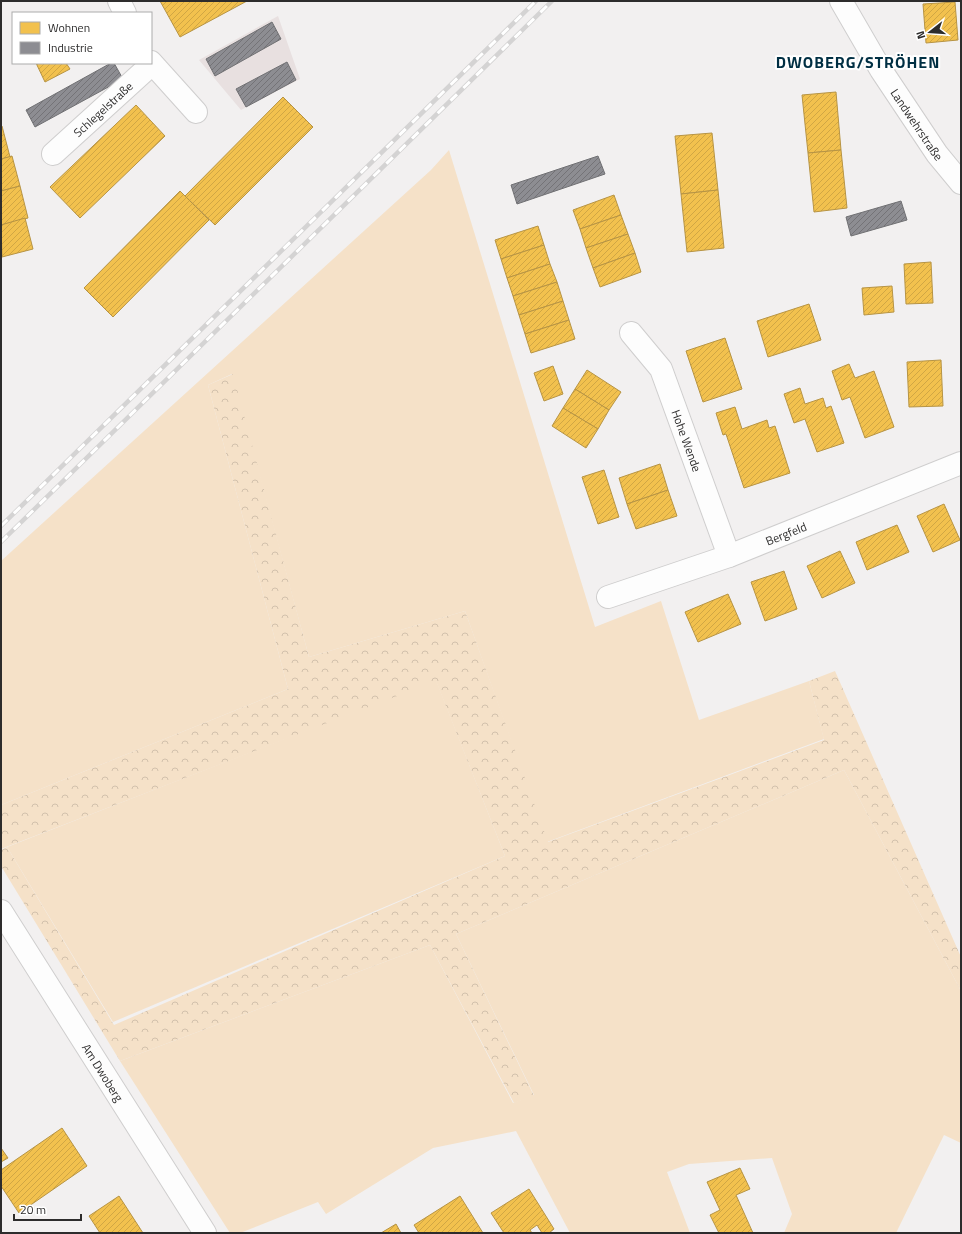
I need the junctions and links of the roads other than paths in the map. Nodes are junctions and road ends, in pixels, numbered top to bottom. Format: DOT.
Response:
graph roads {
  1 [pos="119,1"];
  2 [pos="841,1"];
  3 [pos="124,12"];
  4 [pos="150,64"];
  5 [pos="152,64"];
  6 [pos="196,112"];
  7 [pos="53,154"];
  8 [pos="961,183"];
  9 [pos="630,333"];
  10 [pos="961,463"];
  11 [pos="728,556"];
  12 [pos="608,597"];
  13 [pos="1,911"];
  14 [pos="205,1233"];
  1 -- 3 [label="street"];
  2 -- 8 [label="street, Landwehrstraße"];
  4 -- 7 [label="street, Schlegelstraße"];
  5 -- 6 [label="street, Schlegelstraße"];
  9 -- 11 [label="street, Hohe Wende"];
  10 -- 11 [label="street, Bergfeld"];
  11 -- 12 [label="street, Bergfeld"];
  13 -- 14 [label="street, Am Dwoberg"];
}
